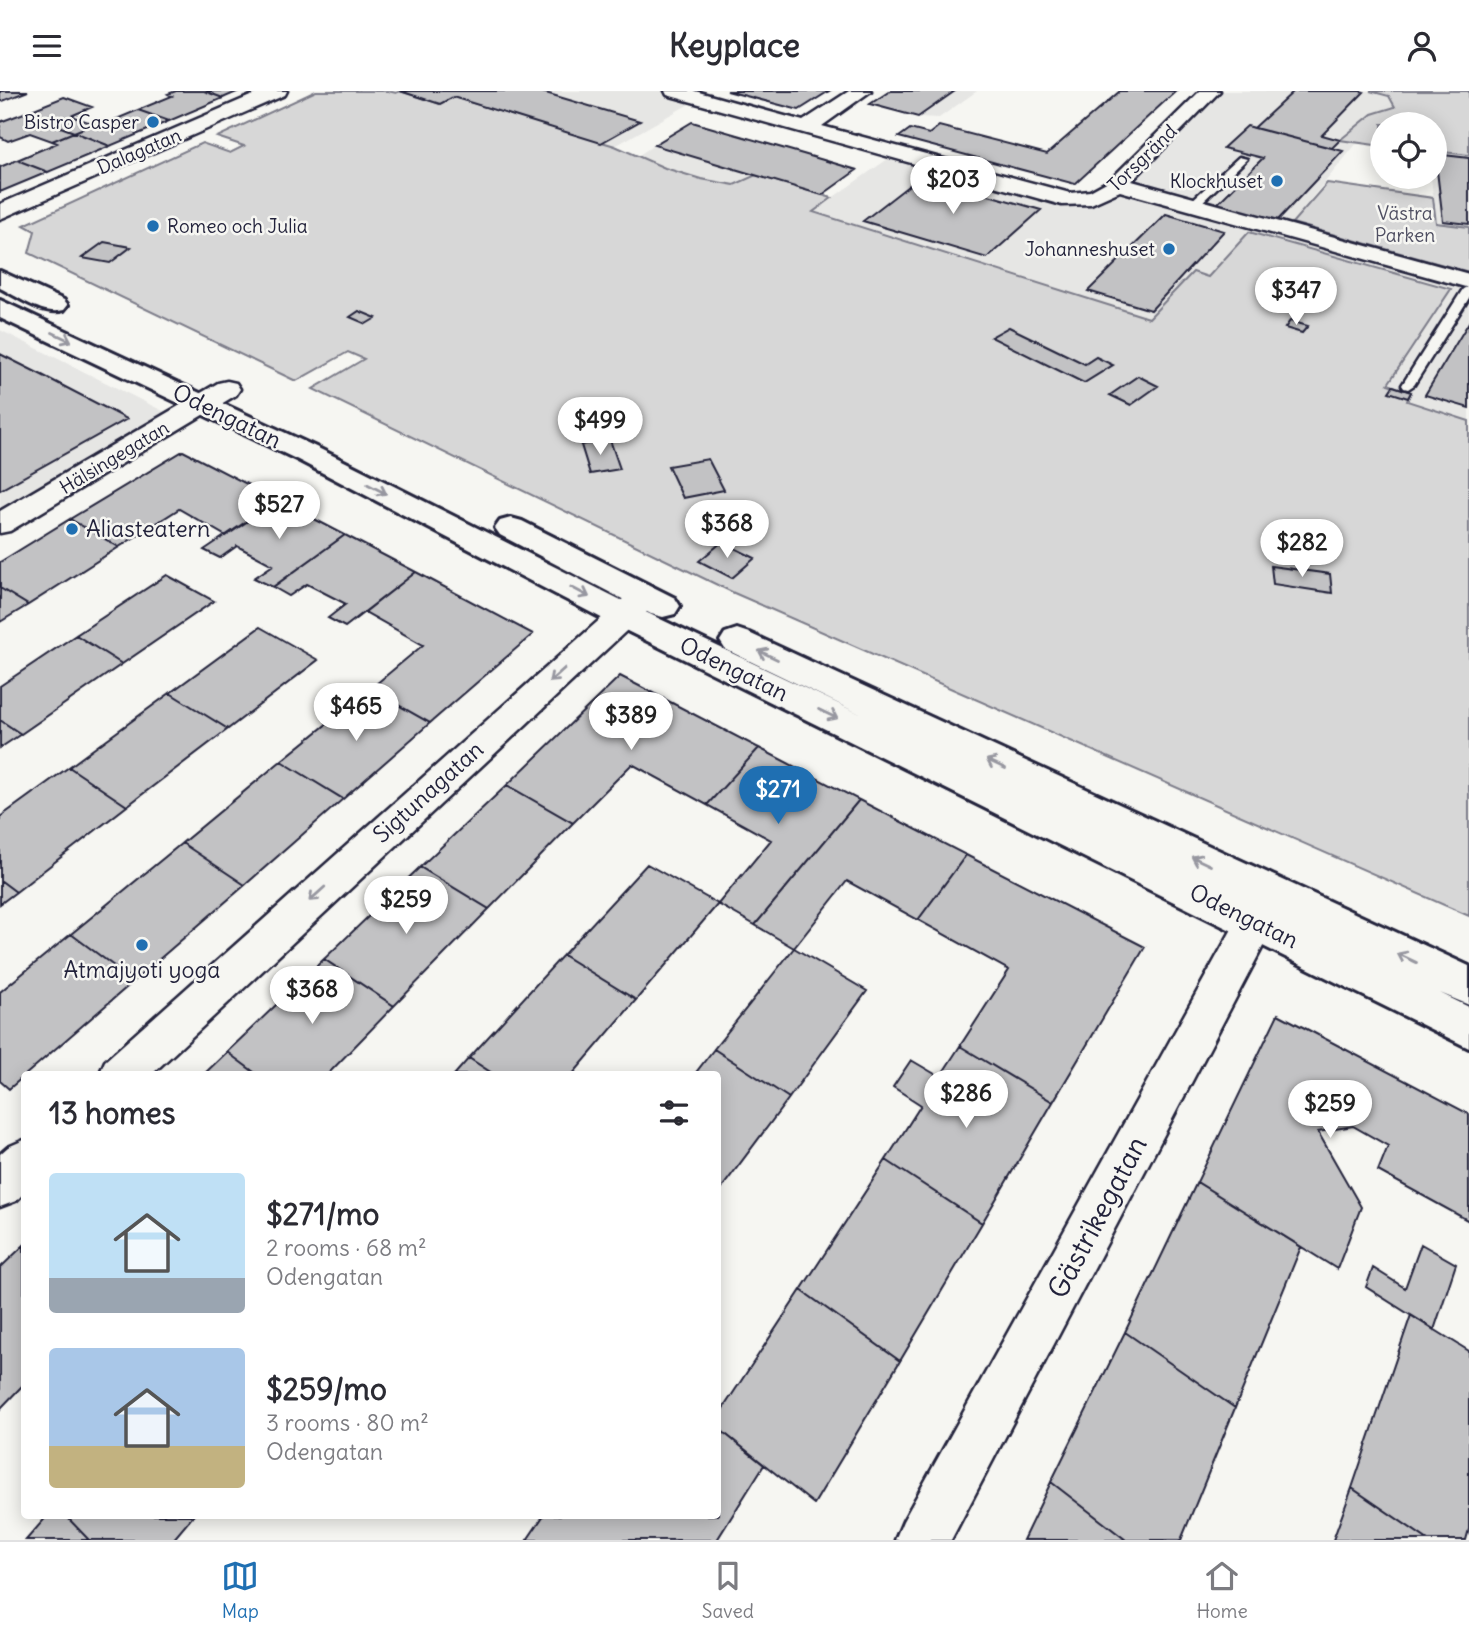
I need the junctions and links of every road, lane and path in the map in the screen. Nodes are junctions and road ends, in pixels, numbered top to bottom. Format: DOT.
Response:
graph roads {
  1 [pos="278,91"];
  2 [pos="674,91"];
  3 [pos="862,91"];
  4 [pos="1211,91"];
  5 [pos="806,128"];
  6 [pos="1242,159"];
  7 [pos="1117,184"];
  8 [pos="1193,205"];
  9 [pos="0,212"];
  10 [pos="0,278"];
  11 [pos="1469,281"];
  12 [pos="1469,289"];
  13 [pos="0,308"];
  14 [pos="1408,385"];
  15 [pos="215,396"];
  16 [pos="0,524"];
  17 [pos="634,606"];
  18 [pos="1265,909"];
  19 [pos="1469,986"];
  20 [pos="1469,1028"];
  21 [pos="124,1071"];
  22 [pos="21,1165"];
  23 [pos="0,1185"];
  24 [pos="922,1540"];
  1 -- 9 [label="street, Dalagatan"];
  2 -- 5 [label="street"];
  3 -- 5 [label="street"];
  4 -- 7 [label="street, Torsgränd"];
  5 -- 7 [label="street, Torsgränd"];
  6 -- 8 [label="lane"];
  7 -- 8 [label="street"];
  8 -- 11 [label="street"];
  10 -- 15 [label="main road, Odengatan"];
  12 -- 14 [label="lane"];
  13 -- 15 [label="main road, Odengatan, one-way"];
  15 -- 16 [label="street, Hälsingegatan"];
  15 -- 17 [label="main road, Odengatan"];
  17 -- 18 [label="main road, Odengatan"];
  17 -- 21 [label="street, Sigtunagatan, one-way"];
  19 -- 18 [label="main road, Odengatan, one-way"];
  18 -- 20 [label="main road, Odengatan"];
  18 -- 24 [label="street, Gästrikegatan"];
  22 -- 23 [label="street"];
}
